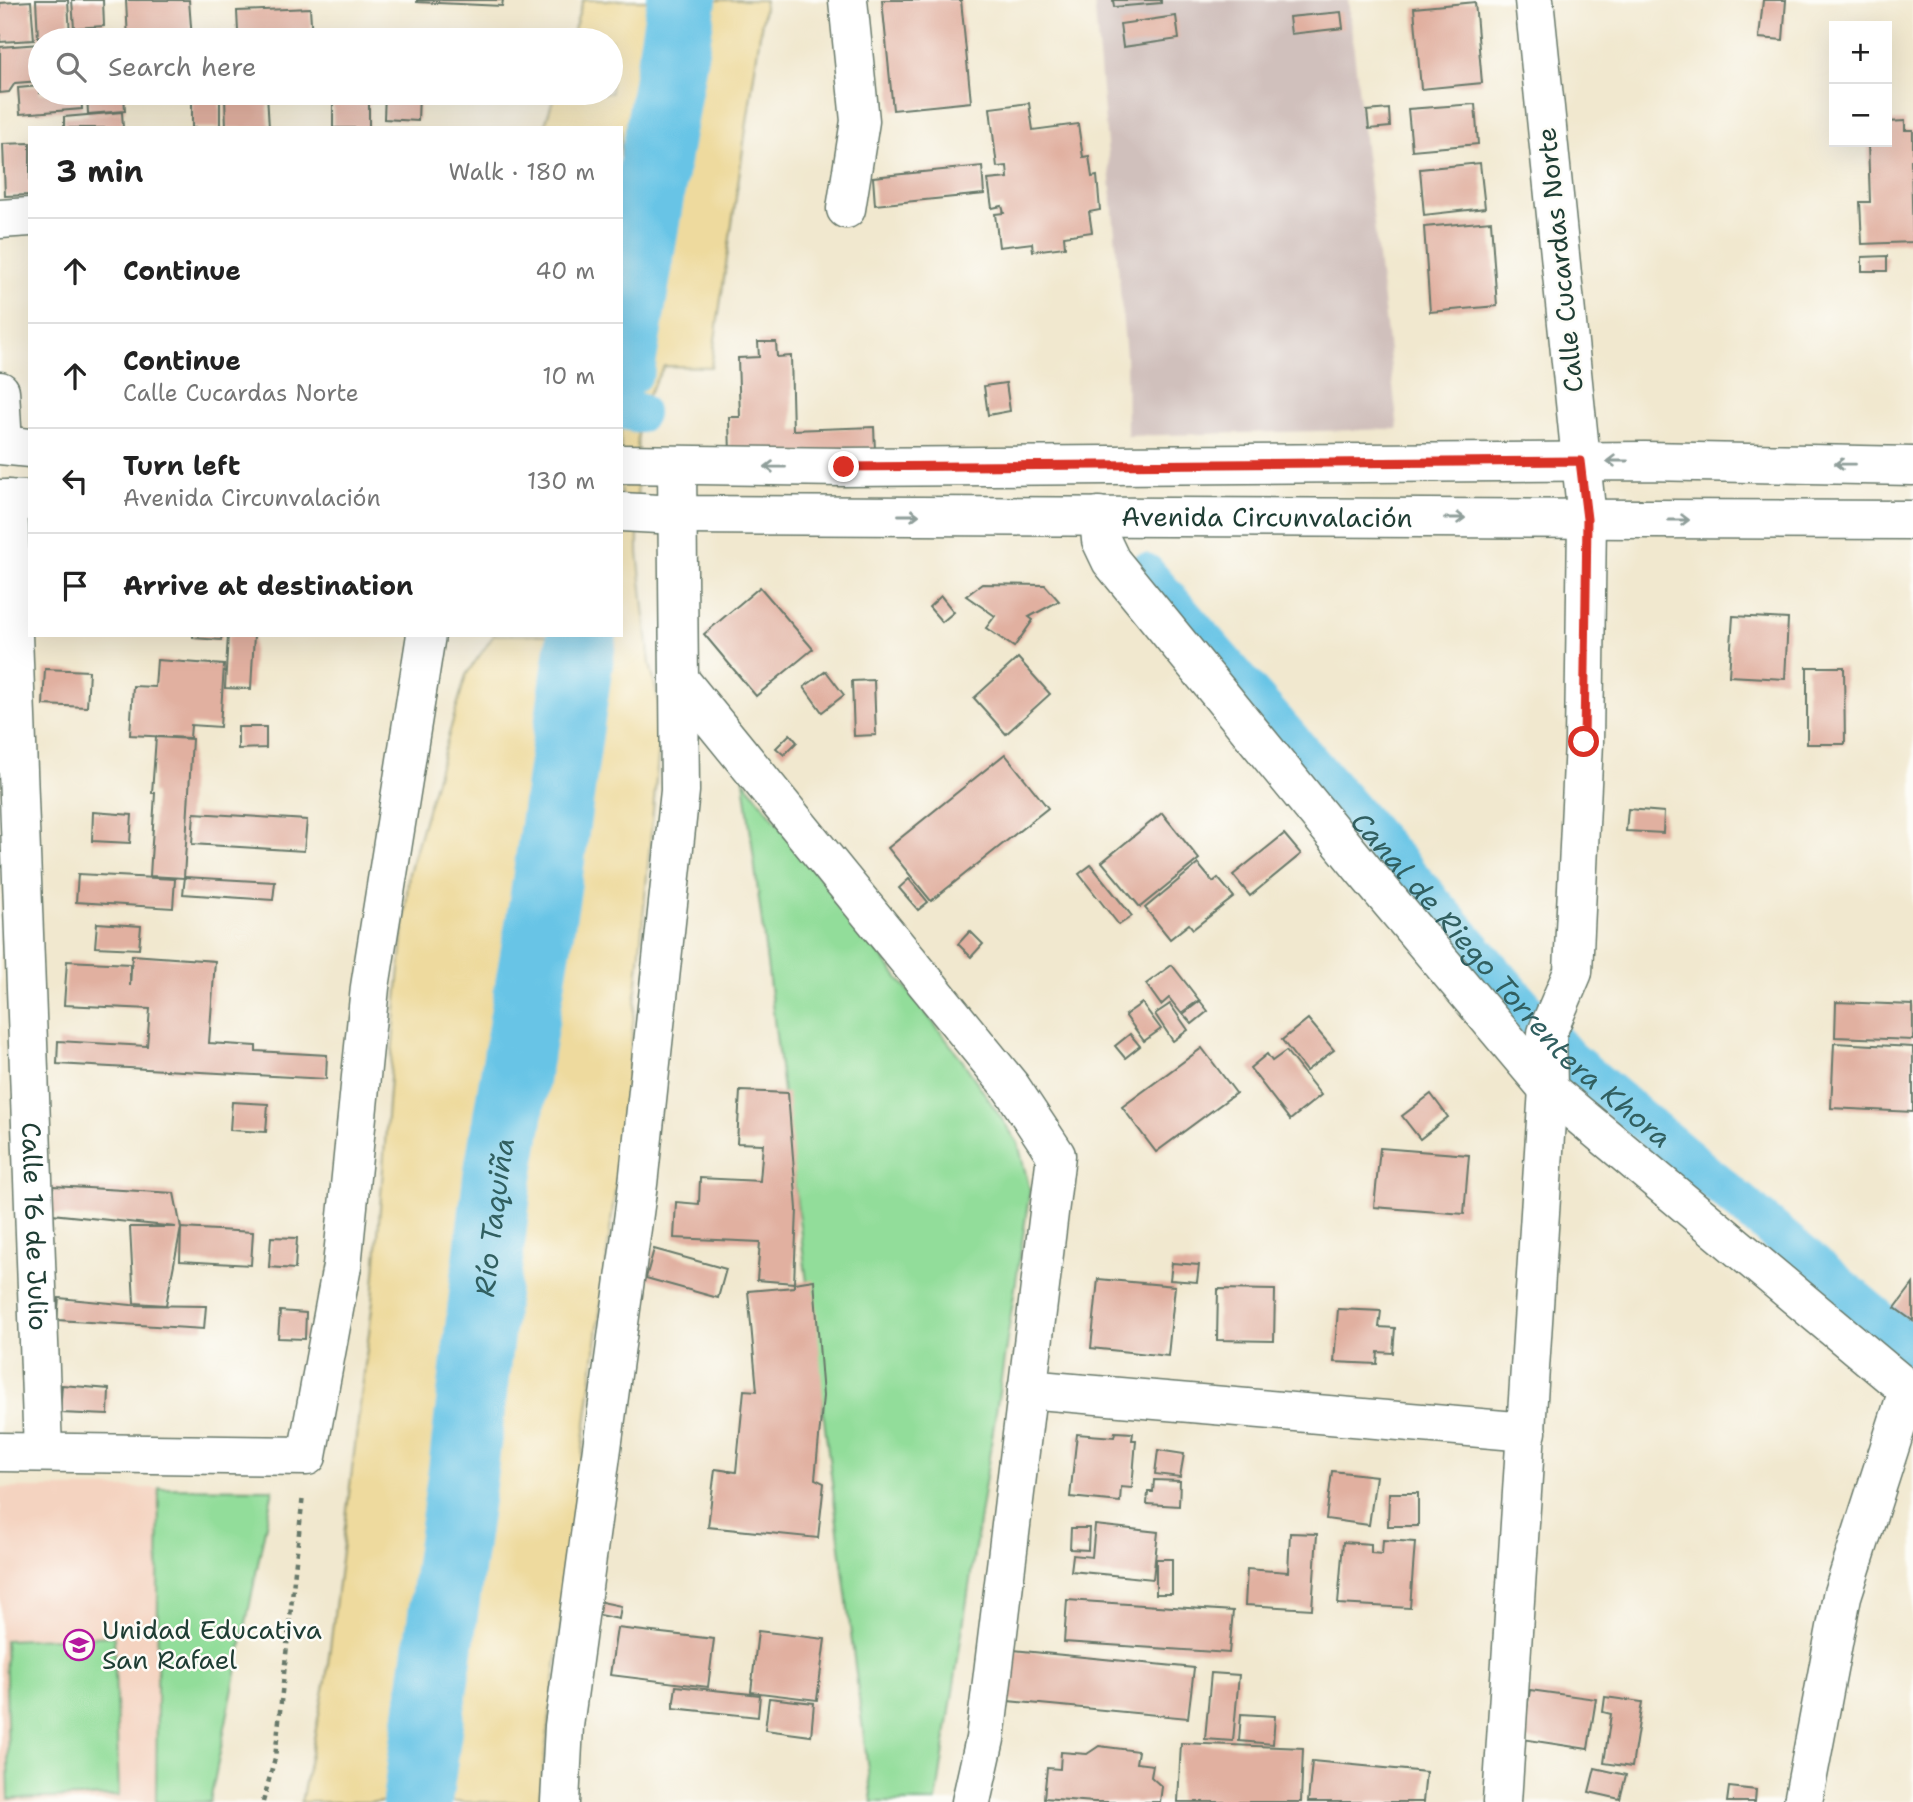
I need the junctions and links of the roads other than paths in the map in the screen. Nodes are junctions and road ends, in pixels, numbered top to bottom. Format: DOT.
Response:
graph roads {
  1 [pos="848,0"];
  2 [pos="1534,0"];
  3 [pos="846,209"];
  4 [pos="28,218"];
  5 [pos="0,219"];
  6 [pos="0,391"];
  7 [pos="11,446"];
  8 [pos="1580,461"];
  9 [pos="629,464"];
  10 [pos="677,466"];
  11 [pos="1913,466"];
  12 [pos="12,500"];
  13 [pos="629,511"];
  14 [pos="677,516"];
  15 [pos="1099,516"];
  16 [pos="1587,519"];
  17 [pos="1913,520"];
  18 [pos="426,637"];
  19 [pos="679,679"];
  20 [pos="1548,1089"];
  21 [pos="1027,1388"];
  22 [pos="1911,1392"];
  23 [pos="1527,1432"];
  24 [pos="43,1451"];
  25 [pos="0,1452"];
  26 [pos="560,1802"];
  27 [pos="971,1802"];
  28 [pos="1502,1802"];
  29 [pos="1803,1802"];
  1 -- 3 [label="street"];
  2 -- 8 [label="street, Calle Cucardas Norte"];
  4 -- 5 [label="street"];
  6 -- 7 [label="street"];
  8 -- 10 [label="street, Avenida Circunvalación, one-way"];
  11 -- 8 [label="street, Avenida Circunvalación, one-way"];
  8 -- 16 [label="street, Calle Cucardas Norte"];
  9 -- 10 [label="street, Avenida Circunvalación"];
  10 -- 14 [label="street"];
  12 -- 24 [label="street, Calle 16 de Julio"];
  13 -- 14 [label="street, Avenida Circunvalación"];
  14 -- 15 [label="street, Avenida Circunvalación, one-way"];
  14 -- 19 [label="street"];
  15 -- 16 [label="street, Avenida Circunvalación, one-way"];
  15 -- 20 [label="street"];
  16 -- 17 [label="street, Avenida Circunvalación, one-way"];
  16 -- 20 [label="street, Calle Cucardas Norte"];
  18 -- 24 [label="street"];
  19 -- 21 [label="street"];
  19 -- 26 [label="street"];
  20 -- 22 [label="street"];
  20 -- 23 [label="street, Calle Cucardas Norte"];
  21 -- 23 [label="street"];
  21 -- 27 [label="street"];
  22 -- 29 [label="street"];
  23 -- 28 [label="street, Calle Cucardas Norte"];
  24 -- 25 [label="street"];
}
